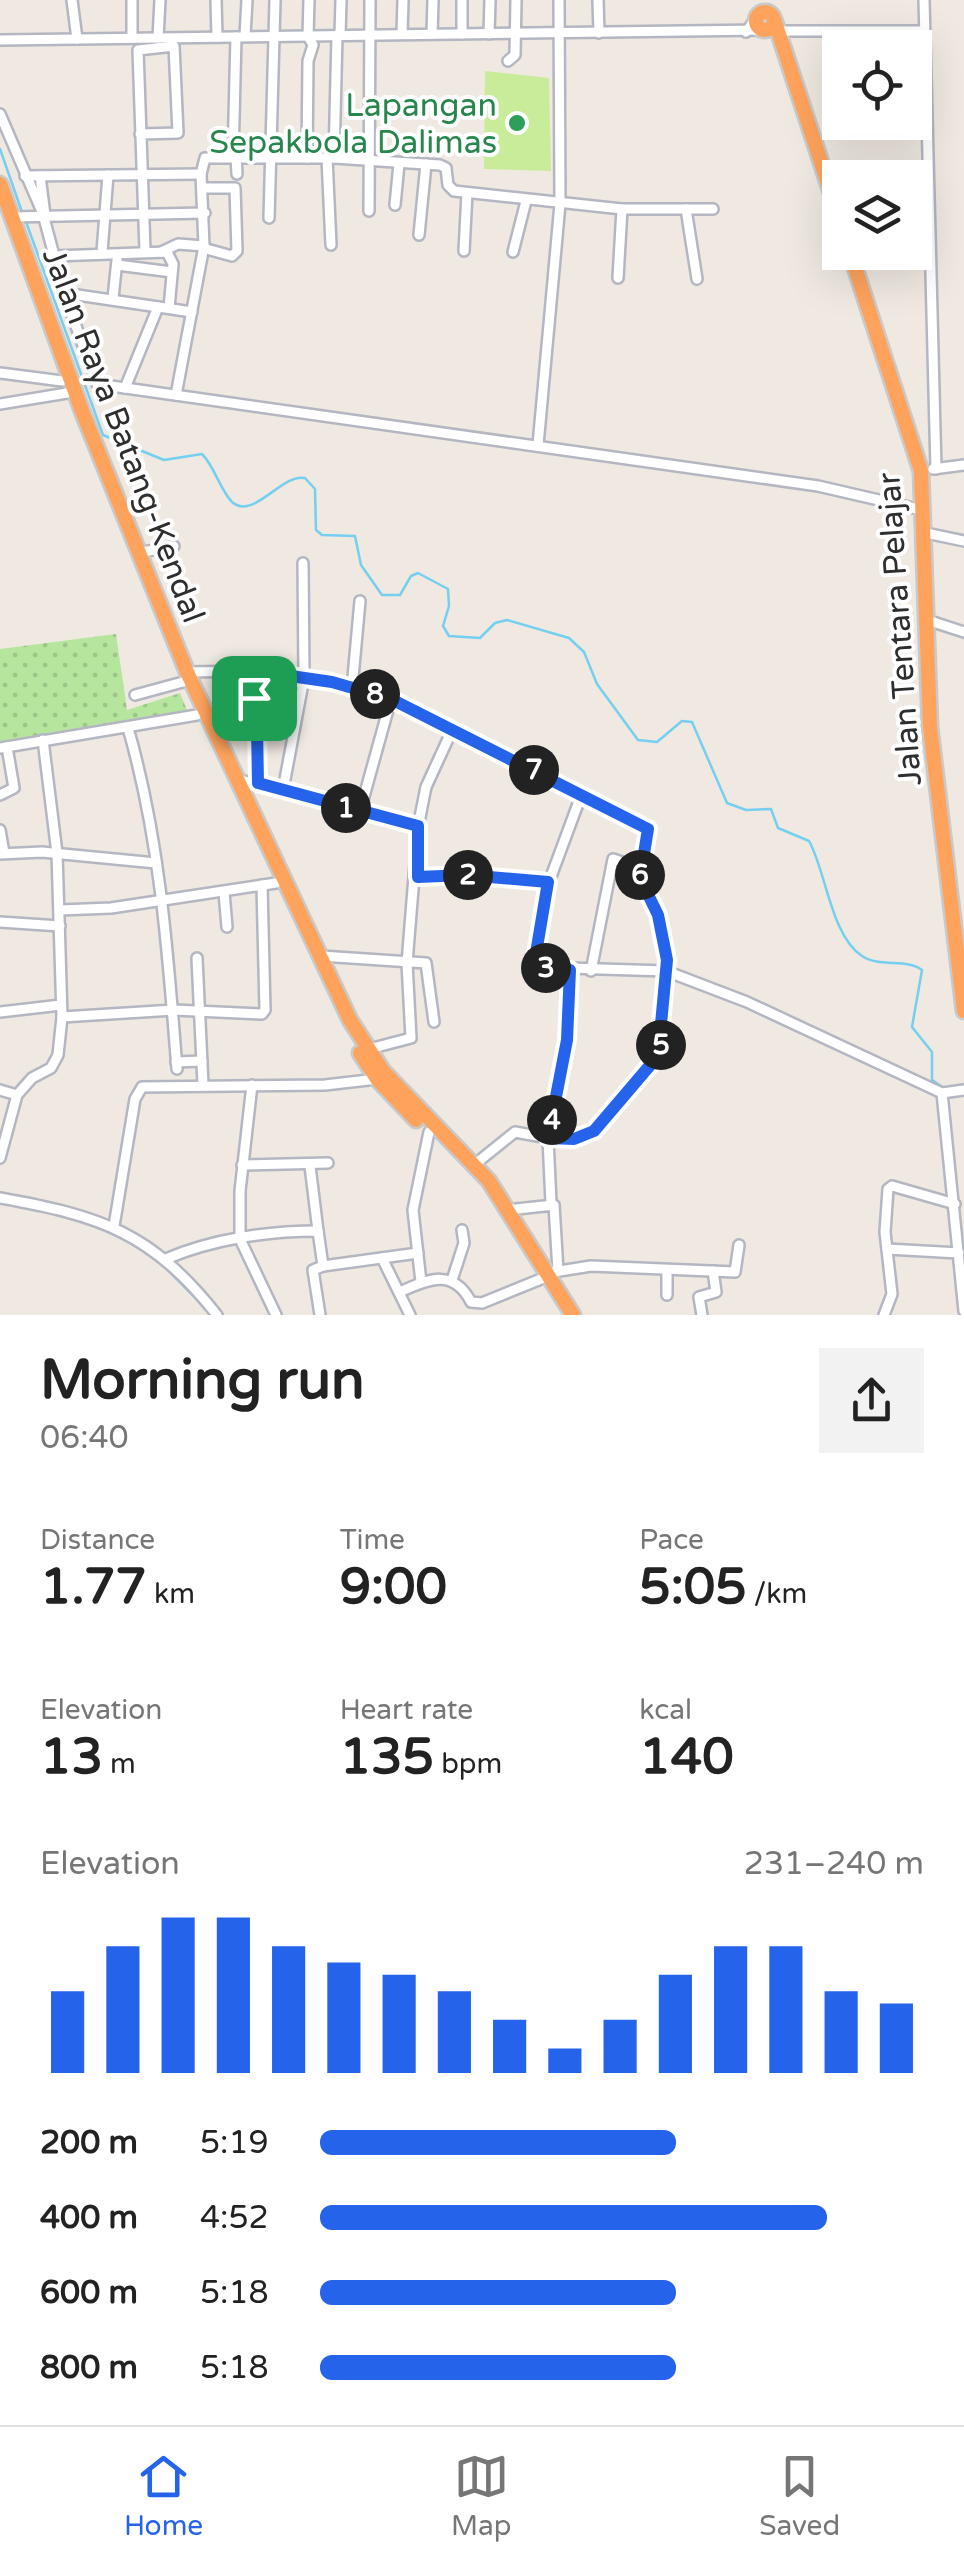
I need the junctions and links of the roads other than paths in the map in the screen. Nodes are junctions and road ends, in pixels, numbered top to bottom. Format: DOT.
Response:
graph roads {
  1 [pos="72,0"];
  2 [pos="132,0"];
  3 [pos="160,0"];
  4 [pos="216,0"];
  5 [pos="247,0"];
  6 [pos="274,0"];
  7 [pos="309,0"];
  8 [pos="341,0"];
  9 [pos="370,0"];
  10 [pos="403,0"];
  11 [pos="433,0"];
  12 [pos="462,0"];
  13 [pos="490,0"];
  14 [pos="516,0"];
  15 [pos="559,0"];
  16 [pos="598,0"];
  17 [pos="924,0"];
  18 [pos="769,20"];
  19 [pos="909,30"];
  20 [pos="923,30"];
  21 [pos="559,33"];
  22 [pos="599,33"];
  23 [pos="402,34"];
  24 [pos="432,34"];
  25 [pos="462,34"];
  26 [pos="490,34"];
  27 [pos="516,34"];
  28 [pos="339,35"];
  29 [pos="370,35"];
  30 [pos="240,36"];
  31 [pos="274,36"];
  32 [pos="308,36"];
  33 [pos="217,37"];
  34 [pos="132,38"];
  35 [pos="158,38"];
  36 [pos="77,39"];
  37 [pos="0,40"];
  38 [pos="508,61"];
  39 [pos="0,115"];
  40 [pos="140,134"];
  41 [pos="930,140"];
  42 [pos="270,156"];
  43 [pos="235,157"];
  44 [pos="307,158"];
  45 [pos="331,158"];
  46 [pos="372,159"];
  47 [pos="399,164"];
  48 [pos="426,164"];
  49 [pos="822,169"];
  50 [pos="144,174"];
  51 [pos="201,174"];
  52 [pos="236,174"];
  53 [pos="108,175"];
  54 [pos="25,176"];
  55 [pos="40,176"];
  56 [pos="0,184"];
  57 [pos="202,188"];
  58 [pos="466,193"];
  59 [pos="526,200"];
  60 [pos="560,204"];
  61 [pos="395,205"];
  62 [pos="622,209"];
  63 [pos="686,209"];
  64 [pos="714,209"];
  65 [pos="369,212"];
  66 [pos="204,213"];
  67 [pos="146,214"];
  68 [pos="30,215"];
  69 [pos="104,215"];
  70 [pos="269,218"];
  71 [pos="419,235"];
  72 [pos="331,245"];
  73 [pos="203,247"];
  74 [pos="464,251"];
  75 [pos="102,252"];
  76 [pos="118,252"];
  77 [pos="145,252"];
  78 [pos="166,252"];
  79 [pos="513,252"];
  80 [pos="54,255"];
  81 [pos="117,265"];
  82 [pos="856,270"];
  83 [pos="172,272"];
  84 [pos="618,278"];
  85 [pos="697,280"];
  86 [pos="64,293"];
  87 [pos="113,298"];
  88 [pos="164,308"];
  89 [pos="192,312"];
  90 [pos="76,359"];
  91 [pos="0,374"];
  92 [pos="65,387"];
  93 [pos="125,388"];
  94 [pos="176,395"];
  95 [pos="0,404"];
  96 [pos="538,445"];
  97 [pos="964,466"];
  98 [pos="928,470"];
  99 [pos="925,510"];
  100 [pos="926,533"];
  101 [pos="964,542"];
  102 [pos="174,546"];
  103 [pos="138,553"];
  104 [pos="303,563"];
  105 [pos="360,601"];
  106 [pos="927,620"];
  107 [pos="964,632"];
  108 [pos="256,671"];
  109 [pos="185,677"];
  110 [pos="304,678"];
  111 [pos="352,688"];
  112 [pos="134,694"];
  113 [pos="391,699"];
  114 [pos="197,715"];
  115 [pos="128,728"];
  116 [pos="453,728"];
  117 [pos="42,740"];
  118 [pos="3,748"];
  119 [pos="234,778"];
  120 [pos="258,783"];
  121 [pos="283,790"];
  122 [pos="582,793"];
  123 [pos="0,795"];
  124 [pos="360,812"];
  125 [pos="418,826"];
  126 [pos="0,830"];
  127 [pos="57,853"];
  128 [pos="2,854"];
  129 [pos="270,862"];
  130 [pos="156,863"];
  131 [pos="642,868"];
  132 [pos="418,877"];
  133 [pos="548,882"];
  134 [pos="269,884"];
  135 [pos="224,892"];
  136 [pos="161,900"];
  137 [pos="60,910"];
  138 [pos="0,922"];
  139 [pos="60,926"];
  140 [pos="227,926"];
  141 [pos="322,956"];
  142 [pos="197,958"];
  143 [pos="407,962"];
  144 [pos="570,969"];
  145 [pos="592,971"];
  146 [pos="666,971"];
  147 [pos="61,1005"];
  148 [pos="174,1010"];
  149 [pos="201,1010"];
  150 [pos="964,1011"];
  151 [pos="0,1012"];
  152 [pos="62,1017"];
  153 [pos="434,1022"];
  154 [pos="367,1049"];
  155 [pos="202,1061"];
  156 [pos="377,1079"];
  157 [pos="203,1085"];
  158 [pos="252,1086"];
  159 [pos="0,1090"];
  160 [pos="951,1091"];
  161 [pos="17,1095"];
  162 [pos="429,1132"];
  163 [pos="548,1138"];
  164 [pos="0,1158"];
  165 [pos="328,1163"];
  166 [pos="474,1164"];
  167 [pos="242,1165"];
  168 [pos="310,1166"];
  169 [pos="0,1198"];
  170 [pos="552,1203"];
  171 [pos="955,1204"];
  172 [pos="507,1210"];
  173 [pos="114,1226"];
  174 [pos="462,1230"];
  175 [pos="318,1231"];
  176 [pos="240,1239"];
  177 [pos="739,1246"];
  178 [pos="887,1249"];
  179 [pos="418,1253"];
  180 [pos="960,1253"];
  181 [pos="382,1258"];
  182 [pos="166,1259"];
  183 [pos="323,1266"];
  184 [pos="667,1270"];
  185 [pos="713,1272"];
  186 [pos="452,1280"];
  187 [pos="550,1280"];
  188 [pos="421,1282"];
  189 [pos="400,1292"];
  190 [pos="668,1295"];
  191 [pos="964,1311"];
  192 [pos="316,1314"];
  193 [pos="217,1315"];
  194 [pos="276,1315"];
  195 [pos="410,1315"];
  196 [pos="563,1315"];
  197 [pos="572,1315"];
  198 [pos="702,1315"];
  199 [pos="884,1315"];
  1 -- 36 [label="street"];
  2 -- 34 [label="street"];
  3 -- 35 [label="street"];
  4 -- 33 [label="street"];
  5 -- 30 [label="street"];
  6 -- 31 [label="street"];
  7 -- 32 [label="street"];
  8 -- 28 [label="street"];
  9 -- 29 [label="street"];
  10 -- 23 [label="street"];
  11 -- 24 [label="street"];
  12 -- 25 [label="street"];
  13 -- 26 [label="street"];
  14 -- 27 [label="street"];
  15 -- 21 [label="street"];
  16 -- 22 [label="street"];
  17 -- 20 [label="street"];
  18 -- 19 [label="street"];
  18 -- 22 [label="street"];
  18 -- 49 [label="highway"];
  21 -- 22 [label="street"];
  21 -- 27 [label="street"];
  21 -- 60 [label="street"];
  23 -- 24 [label="street"];
  23 -- 29 [label="street"];
  24 -- 25 [label="street"];
  25 -- 26 [label="street"];
  26 -- 27 [label="street"];
  27 -- 38 [label="street"];
  28 -- 29 [label="street"];
  28 -- 32 [label="street"];
  28 -- 45 [label="street"];
  29 -- 46 [label="street"];
  30 -- 31 [label="street"];
  30 -- 33 [label="street"];
  30 -- 43 [label="street"];
  31 -- 32 [label="street"];
  31 -- 42 [label="street"];
  32 -- 44 [label="street"];
  33 -- 35 [label="street"];
  34 -- 35 [label="street"];
  34 -- 36 [label="street"];
  36 -- 37 [label="street"];
  39 -- 54 [label="street"];
  40 -- 40 [label="street"];
  40 -- 50 [label="street"];
  41 -- 98 [label="street"];
  42 -- 43 [label="street"];
  42 -- 44 [label="street"];
  42 -- 70 [label="street"];
  43 -- 51 [label="street"];
  43 -- 52 [label="street"];
  44 -- 45 [label="street"];
  45 -- 46 [label="street"];
  45 -- 72 [label="street"];
  46 -- 47 [label="street"];
  46 -- 65 [label="street"];
  47 -- 48 [label="street"];
  47 -- 61 [label="street"];
  48 -- 58 [label="street"];
  48 -- 71 [label="street"];
  50 -- 51 [label="street"];
  50 -- 53 [label="street"];
  50 -- 67 [label="street"];
  51 -- 57 [label="street"];
  53 -- 55 [label="street"];
  53 -- 69 [label="street"];
  54 -- 55 [label="street"];
  54 -- 68 [label="street"];
  55 -- 68 [label="street"];
  56 -- 68 [label="highway, Jalan Raya Batang-Kendal"];
  57 -- 66 [label="street"];
  57 -- 73 [label="street"];
  58 -- 59 [label="street"];
  58 -- 74 [label="street"];
  59 -- 60 [label="street"];
  59 -- 79 [label="street"];
  60 -- 62 [label="street"];
  60 -- 96 [label="street"];
  62 -- 63 [label="street"];
  62 -- 84 [label="street"];
  63 -- 64 [label="street"];
  63 -- 85 [label="street"];
  66 -- 67 [label="street"];
  66 -- 73 [label="street"];
  67 -- 69 [label="street"];
  67 -- 77 [label="street"];
  68 -- 69 [label="street"];
  68 -- 80 [label="street"];
  68 -- 90 [label="highway, Jalan Raya Batang-Kendal"];
  68 -- 92 [label="highway, Jalan Raya Batang-Kendal"];
  69 -- 75 [label="street"];
  73 -- 78 [label="street"];
  73 -- 89 [label="street"];
  75 -- 76 [label="street"];
  75 -- 80 [label="street"];
  76 -- 77 [label="street"];
  76 -- 81 [label="street"];
  77 -- 78 [label="street"];
  78 -- 83 [label="street"];
  80 -- 86 [label="street"];
  81 -- 83 [label="street"];
  81 -- 87 [label="street"];
  82 -- 98 [label="highway, Jalan Tentara Pelajar"];
  83 -- 88 [label="street"];
  86 -- 87 [label="street"];
  86 -- 90 [label="street"];
  87 -- 88 [label="street"];
  88 -- 89 [label="street"];
  88 -- 93 [label="street"];
  89 -- 94 [label="street"];
  90 -- 93 [label="street"];
  90 -- 103 [label="highway, Jalan Raya Batang-Kendal"];
  91 -- 92 [label="street"];
  92 -- 95 [label="street"];
  92 -- 109 [label="highway, Jalan Raya Batang-Kendal"];
  93 -- 94 [label="street"];
  94 -- 96 [label="street"];
  96 -- 99 [label="street"];
  97 -- 98 [label="street"];
  98 -- 99 [label="highway, Jalan Tentara Pelajar"];
  99 -- 100 [label="highway, Jalan Tentara Pelajar"];
  100 -- 101 [label="street"];
  100 -- 106 [label="highway, Jalan Tentara Pelajar"];
  102 -- 103 [label="street"];
  103 -- 109 [label="highway, Jalan Raya Batang-Kendal"];
  104 -- 110 [label="street"];
  105 -- 111 [label="street"];
  106 -- 107 [label="street"];
  106 -- 150 [label="highway, Jalan Tentara Pelajar"];
  108 -- 109 [label="street"];
  108 -- 110 [label="street"];
  108 -- 120 [label="street"];
  109 -- 112 [label="street"];
  109 -- 114 [label="highway, Jalan Raya Batang-Kendal"];
  109 -- 119 [label="highway, Jalan Raya Batang-Kendal"];
  110 -- 111 [label="street"];
  110 -- 121 [label="street"];
  111 -- 113 [label="street"];
  113 -- 116 [label="street"];
  113 -- 124 [label="street"];
  114 -- 115 [label="street"];
  114 -- 129 [label="highway, Jalan Raya Batang-Kendal"];
  115 -- 117 [label="street"];
  115 -- 130 [label="street"];
  116 -- 122 [label="street"];
  116 -- 125 [label="street"];
  117 -- 118 [label="street"];
  117 -- 127 [label="street"];
  118 -- 123 [label="street"];
  119 -- 120 [label="street"];
  119 -- 129 [label="highway, Jalan Raya Batang-Kendal"];
  120 -- 121 [label="street"];
  121 -- 124 [label="street"];
  122 -- 131 [label="street"];
  122 -- 133 [label="street"];
  124 -- 125 [label="street"];
  125 -- 132 [label="street"];
  126 -- 128 [label="street"];
  127 -- 128 [label="street"];
  127 -- 130 [label="street"];
  127 -- 137 [label="street"];
  129 -- 134 [label="highway, Jalan Raya Batang-Kendal"];
  129 -- 141 [label="highway, Jalan Raya Batang-Kendal"];
  130 -- 136 [label="street"];
  131 -- 145 [label="street"];
  131 -- 146 [label="street"];
  132 -- 133 [label="street"];
  132 -- 143 [label="street"];
  133 -- 144 [label="street"];
  134 -- 135 [label="street"];
  134 -- 149 [label="street"];
  134 -- 156 [label="highway, Jalan Raya Batang-Kendal"];
  135 -- 136 [label="street"];
  135 -- 140 [label="street"];
  136 -- 137 [label="street"];
  136 -- 148 [label="street"];
  137 -- 139 [label="street"];
  138 -- 139 [label="street"];
  139 -- 147 [label="street"];
  141 -- 143 [label="street"];
  141 -- 154 [label="highway, Jalan Raya Batang-Kendal"];
  142 -- 149 [label="street"];
  143 -- 153 [label="street"];
  143 -- 154 [label="street"];
  144 -- 145 [label="street"];
  144 -- 163 [label="street"];
  145 -- 146 [label="street"];
  146 -- 160 [label="street"];
  146 -- 163 [label="street"];
  147 -- 151 [label="street"];
  147 -- 152 [label="street"];
  148 -- 149 [label="street"];
  148 -- 152 [label="street"];
  148 -- 155 [label="street"];
  149 -- 155 [label="street"];
  152 -- 161 [label="street"];
  154 -- 166 [label="highway, Jalan Raya Batang-Kendal"];
  155 -- 157 [label="street"];
  156 -- 158 [label="street"];
  156 -- 162 [label="highway, Jalan Raya Batang-Kendal"];
  157 -- 158 [label="street"];
  157 -- 173 [label="street"];
  158 -- 167 [label="street"];
  159 -- 161 [label="street"];
  160 -- 171 [label="street"];
  161 -- 164 [label="street"];
  162 -- 179 [label="street"];
  162 -- 187 [label="highway, Jalan Raya Batang-Kendal"];
  163 -- 166 [label="street"];
  163 -- 170 [label="street"];
  165 -- 168 [label="street"];
  166 -- 172 [label="highway, Jalan Raya Batang-Kendal"];
  167 -- 168 [label="street"];
  167 -- 176 [label="street"];
  168 -- 175 [label="street"];
  169 -- 173 [label="street"];
  170 -- 172 [label="street"];
  170 -- 187 [label="street"];
  171 -- 178 [label="street"];
  171 -- 180 [label="street"];
  172 -- 187 [label="highway, Jalan Raya Batang-Kendal"];
  173 -- 182 [label="street"];
  174 -- 186 [label="street"];
  175 -- 176 [label="street"];
  175 -- 183 [label="street"];
  176 -- 182 [label="street"];
  176 -- 194 [label="street"];
  177 -- 185 [label="street"];
  178 -- 180 [label="street"];
  178 -- 199 [label="street"];
  179 -- 181 [label="street"];
  179 -- 188 [label="street"];
  180 -- 191 [label="street"];
  181 -- 183 [label="street"];
  181 -- 189 [label="street"];
  182 -- 193 [label="street"];
  183 -- 192 [label="street"];
  184 -- 185 [label="street"];
  184 -- 187 [label="street"];
  184 -- 190 [label="street"];
  185 -- 198 [label="street"];
  186 -- 187 [label="street"];
  186 -- 188 [label="street"];
  187 -- 196 [label="highway, Jalan Raya Batang-Kendal"];
  187 -- 197 [label="highway, Jalan Raya Batang-Kendal"];
  188 -- 189 [label="street"];
  189 -- 195 [label="street"];
}
